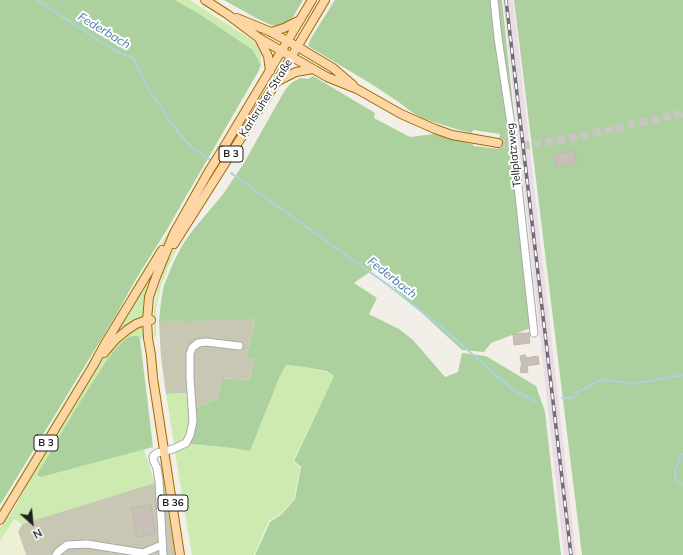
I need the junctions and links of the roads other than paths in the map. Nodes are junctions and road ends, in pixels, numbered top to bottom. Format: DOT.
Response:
graph roads {
  1 [pos="205,0"];
  2 [pos="312,0"];
  3 [pos="326,0"];
  4 [pos="494,0"];
  5 [pos="227,14"];
  6 [pos="301,18"];
  7 [pos="271,32"];
  8 [pos="259,38"];
  9 [pos="288,40"];
  10 [pos="298,46"];
  11 [pos="281,51"];
  12 [pos="292,57"];
  13 [pos="313,69"];
  14 [pos="270,71"];
  15 [pos="277,81"];
  16 [pos="358,89"];
  17 [pos="498,143"];
  18 [pos="174,233"];
  19 [pos="149,320"];
  20 [pos="534,333"];
  21 [pos="238,346"];
  22 [pos="93,366"];
  23 [pos="164,450"];
  24 [pos="0,520"];
  25 [pos="162,545"];
  26 [pos="56,555"];
  27 [pos="163,555"];
  28 [pos="180,555"];
  1 -- 5 [label="main road"];
  2 -- 6 [label="main road, Karlsruher Straße / B 3"];
  3 -- 10 [label="main road, Karlsruher Straße / B 3"];
  4 -- 20 [label="lane, Tellplatzweg"];
  5 -- 7 [label="main road"];
  5 -- 8 [label="main road"];
  6 -- 7 [label="main road"];
  6 -- 9 [label="main road, Karlsruher Straße / B 3"];
  7 -- 9 [label="main road"];
  8 -- 11 [label="main road"];
  8 -- 14 [label="main road"];
  9 -- 10 [label="main road"];
  9 -- 11 [label="main road, Karlsruher Straße / B 3"];
  10 -- 12 [label="main road, Karlsruher Straße / B 3"];
  10 -- 16 [label="main road"];
  11 -- 12 [label="main road"];
  11 -- 14 [label="main road, B 3"];
  12 -- 13 [label="main road"];
  12 -- 15 [label="main road, Karlsruher Straße / B 3"];
  13 -- 15 [label="main road"];
  13 -- 16 [label="main road"];
  14 -- 18 [label="main road, B 3"];
  15 -- 19 [label="main road, Karlsruher Straße / B 3"];
  16 -- 17 [label="main road"];
  18 -- 19 [label="main road, B 36"];
  18 -- 22 [label="main road, B 3"];
  19 -- 22 [label="main road, B 3"];
  19 -- 23 [label="main road, B 36"];
  21 -- 23 [label="lane"];
  22 -- 24 [label="main road, B 3"];
  23 -- 25 [label="lane"];
  23 -- 28 [label="main road, B 36"];
  25 -- 26 [label="lane"];
  25 -- 27 [label="lane"];
}
